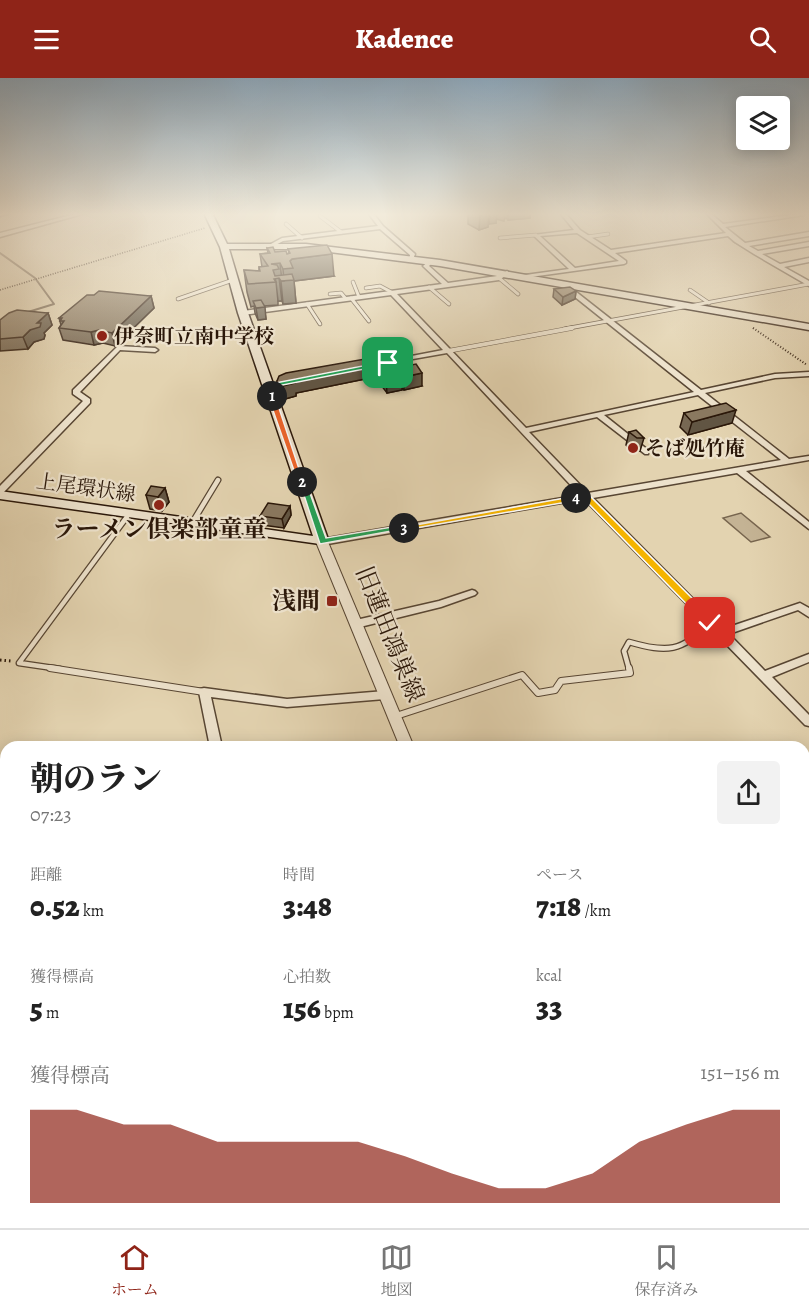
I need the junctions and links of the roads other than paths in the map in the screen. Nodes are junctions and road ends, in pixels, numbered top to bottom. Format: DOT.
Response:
graph roads {
  1 [pos="229,267"];
  2 [pos="427,267"];
  3 [pos="454,267"];
  4 [pos="570,267"];
  5 [pos="590,267"];
  6 [pos="780,267"];
  7 [pos="573,269"];
  8 [pos="503,276"];
  9 [pos="525,277"];
  10 [pos="233,280"];
  11 [pos="352,282"];
  12 [pos="809,284"];
  13 [pos="447,285"];
  14 [pos="429,287"];
  15 [pos="572,287"];
  16 [pos="366,288"];
  17 [pos="690,290"];
  18 [pos="393,293"];
  19 [pos="330,294"];
  20 [pos="518,294"];
  21 [pos="359,297"];
  22 [pos="178,299"];
  23 [pos="348,299"];
  24 [pos="709,303"];
  25 [pos="307,304"];
  26 [pos="449,304"];
  27 [pos="684,308"];
  28 [pos="243,313"];
  29 [pos="369,321"];
  30 [pos="609,321"];
  31 [pos="320,324"];
  32 [pos="809,327"];
  33 [pos="155,350"];
  34 [pos="448,351"];
  35 [pos="369,366"];
  36 [pos="809,374"];
  37 [pos="699,393"];
  38 [pos="598,414"];
  39 [pos="523,431"];
  40 [pos="645,452"];
  41 [pos="809,458"];
  42 [pos="788,462"];
  43 [pos="739,470"];
  44 [pos="218,480"];
  45 [pos="0,493"];
  46 [pos="586,496"];
  47 [pos="129,514"];
  48 [pos="192,523"];
  49 [pos="809,526"];
  50 [pos="322,542"];
  51 [pos="472,593"];
  52 [pos="809,614"];
  53 [pos="710,623"];
  54 [pos="356,624"];
  55 [pos="721,633"];
  56 [pos="809,658"];
  57 [pos="764,676"];
  58 [pos="204,692"];
  59 [pos="385,695"];
  60 [pos="394,716"];
  61 [pos="809,722"];
  62 [pos="215,741"];
  63 [pos="404,741"];
  1 -- 10 [label="main road"];
  2 -- 13 [label="street"];
  3 -- 8 [label="main road"];
  4 -- 7 [label="street"];
  5 -- 7 [label="street"];
  6 -- 12 [label="street"];
  7 -- 9 [label="street"];
  8 -- 9 [label="main road"];
  8 -- 13 [label="street"];
  8 -- 20 [label="lane"];
  9 -- 15 [label="main road"];
  10 -- 22 [label="lane"];
  10 -- 28 [label="main road"];
  11 -- 21 [label="lane"];
  12 -- 24 [label="lane"];
  13 -- 14 [label="street"];
  14 -- 18 [label="street"];
  14 -- 26 [label="lane"];
  15 -- 27 [label="main road"];
  15 -- 30 [label="street"];
  16 -- 18 [label="lane"];
  17 -- 24 [label="lane"];
  18 -- 21 [label="street"];
  18 -- 34 [label="street"];
  19 -- 23 [label="lane"];
  21 -- 23 [label="street"];
  23 -- 25 [label="street"];
  23 -- 29 [label="lane"];
  24 -- 27 [label="lane"];
  25 -- 28 [label="street"];
  25 -- 31 [label="lane"];
  27 -- 30 [label="lane"];
  27 -- 32 [label="main road"];
  28 -- 50 [label="main road"];
  30 -- 34 [label="lane"];
  30 -- 37 [label="street"];
  33 -- 45 [label="street"];
  34 -- 35 [label="street"];
  34 -- 39 [label="street"];
  36 -- 37 [label="street"];
  37 -- 38 [label="street"];
  37 -- 42 [label="street"];
  38 -- 39 [label="street"];
  38 -- 40 [label="street"];
  39 -- 46 [label="street"];
  41 -- 42 [label="street"];
  42 -- 43 [label="street"];
  43 -- 46 [label="street"];
  43 -- 49 [label="street"];
  44 -- 48 [label="lane"];
  45 -- 47 [label="main road, 上尾環状線"];
  46 -- 50 [label="street"];
  46 -- 53 [label="street"];
  47 -- 48 [label="main road, 上尾環状線"];
  47 -- 58 [label="lane"];
  48 -- 50 [label="main road, 上尾環状線"];
  50 -- 54 [label="street, 旧蓮田鴻巣線"];
  51 -- 54 [label="street"];
  52 -- 55 [label="street"];
  53 -- 55 [label="street"];
  53 -- 60 [label="lane"];
  54 -- 59 [label="street, 旧蓮田鴻巣線"];
  55 -- 57 [label="street"];
  56 -- 57 [label="street"];
  57 -- 61 [label="street"];
  58 -- 59 [label="street"];
  58 -- 62 [label="street"];
  59 -- 60 [label="street, 旧蓮田鴻巣線"];
  60 -- 63 [label="street, 旧蓮田鴻巣線"];
}
